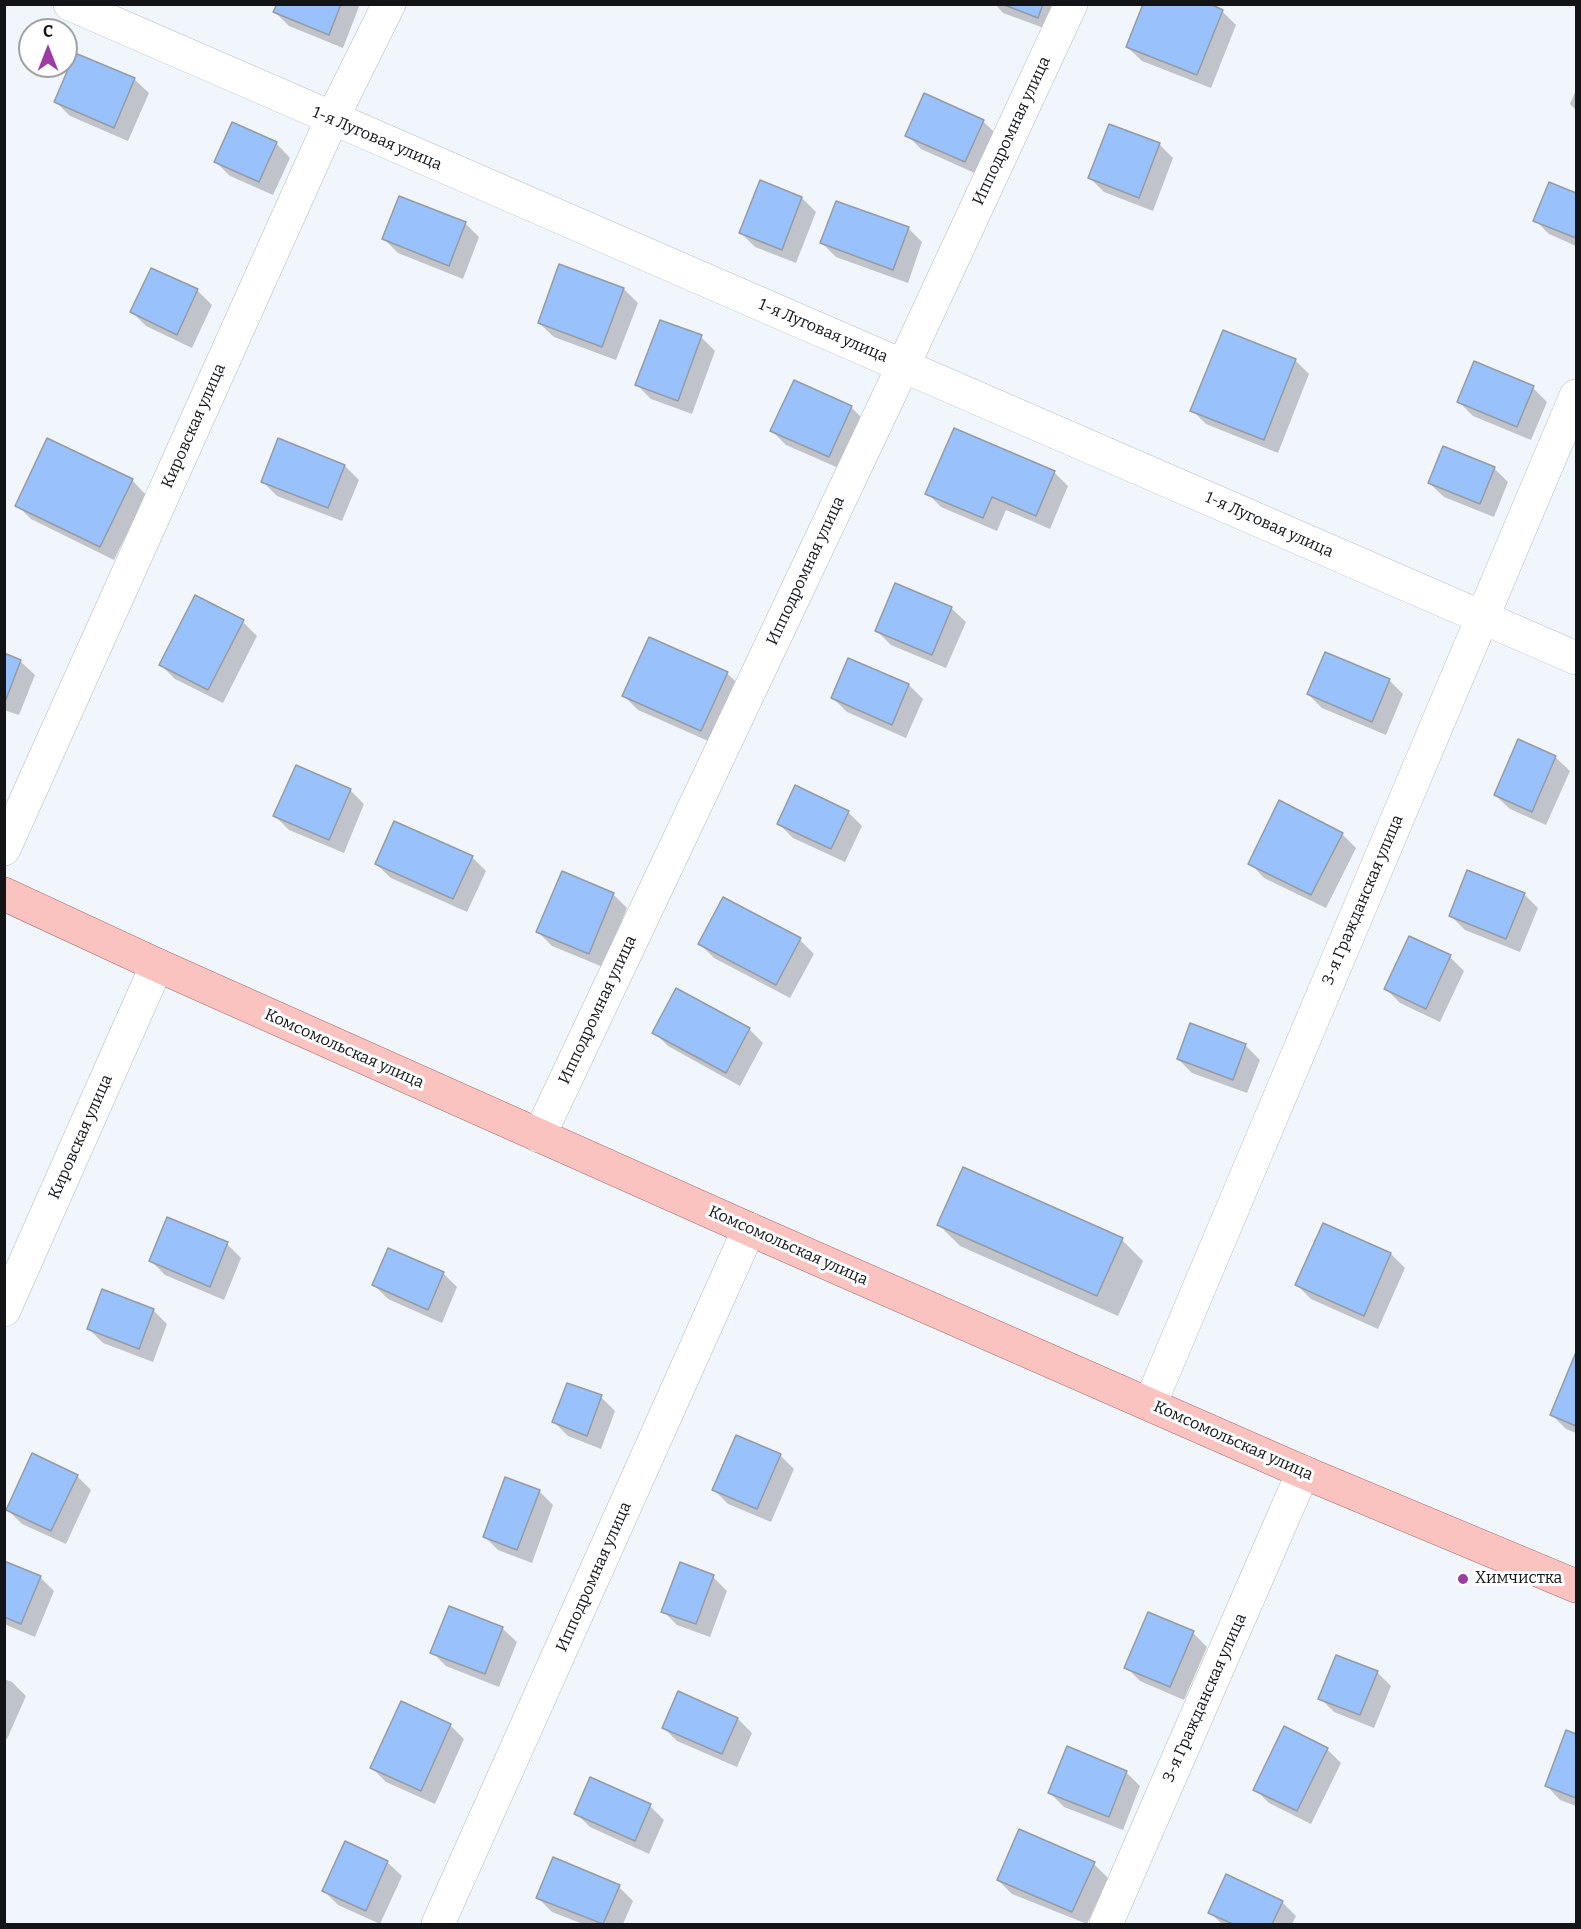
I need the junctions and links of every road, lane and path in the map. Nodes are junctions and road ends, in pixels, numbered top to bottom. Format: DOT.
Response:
graph roads {
  1 [pos="70,4"];
  2 [pos="389,4"];
  3 [pos="1071,4"];
  4 [pos="332,119"];
  5 [pos="903,366"];
  6 [pos="1576,396"];
  7 [pos="1482,618"];
  8 [pos="1576,658"];
  9 [pos="4,849"];
  10 [pos="4,894"];
  11 [pos="157,965"];
  12 [pos="539,1136"];
  13 [pos="749,1229"];
  14 [pos="4,1310"];
  15 [pos="1150,1404"];
  16 [pos="1303,1472"];
  17 [pos="1576,1586"];
  18 [pos="438,1924"];
  19 [pos="1106,1924"];
  1 -- 4 [label="street, 1-я Луговая улица"];
  2 -- 4 [label="street, Кировская улица"];
  3 -- 5 [label="street, Ипподромная улица"];
  4 -- 5 [label="street, 1-я Луговая улица"];
  4 -- 9 [label="street, Кировская улица"];
  5 -- 7 [label="street, 1-я Луговая улица"];
  5 -- 12 [label="street, Ипподромная улица"];
  6 -- 7 [label="street, 3-я Гражданская улица"];
  7 -- 8 [label="street, 1-я Луговая улица"];
  7 -- 15 [label="street, 3-я Гражданская улица"];
  10 -- 11 [label="main road, Комсомольская улица"];
  11 -- 12 [label="main road, Комсомольская улица"];
  11 -- 14 [label="street, Кировская улица"];
  12 -- 13 [label="main road, Комсомольская улица"];
  13 -- 15 [label="main road, Комсомольская улица"];
  13 -- 18 [label="street, Ипподромная улица"];
  15 -- 16 [label="main road, Комсомольская улица"];
  16 -- 17 [label="main road, Комсомольская улица"];
  16 -- 19 [label="street, 3-я Гражданская улица"];
}
